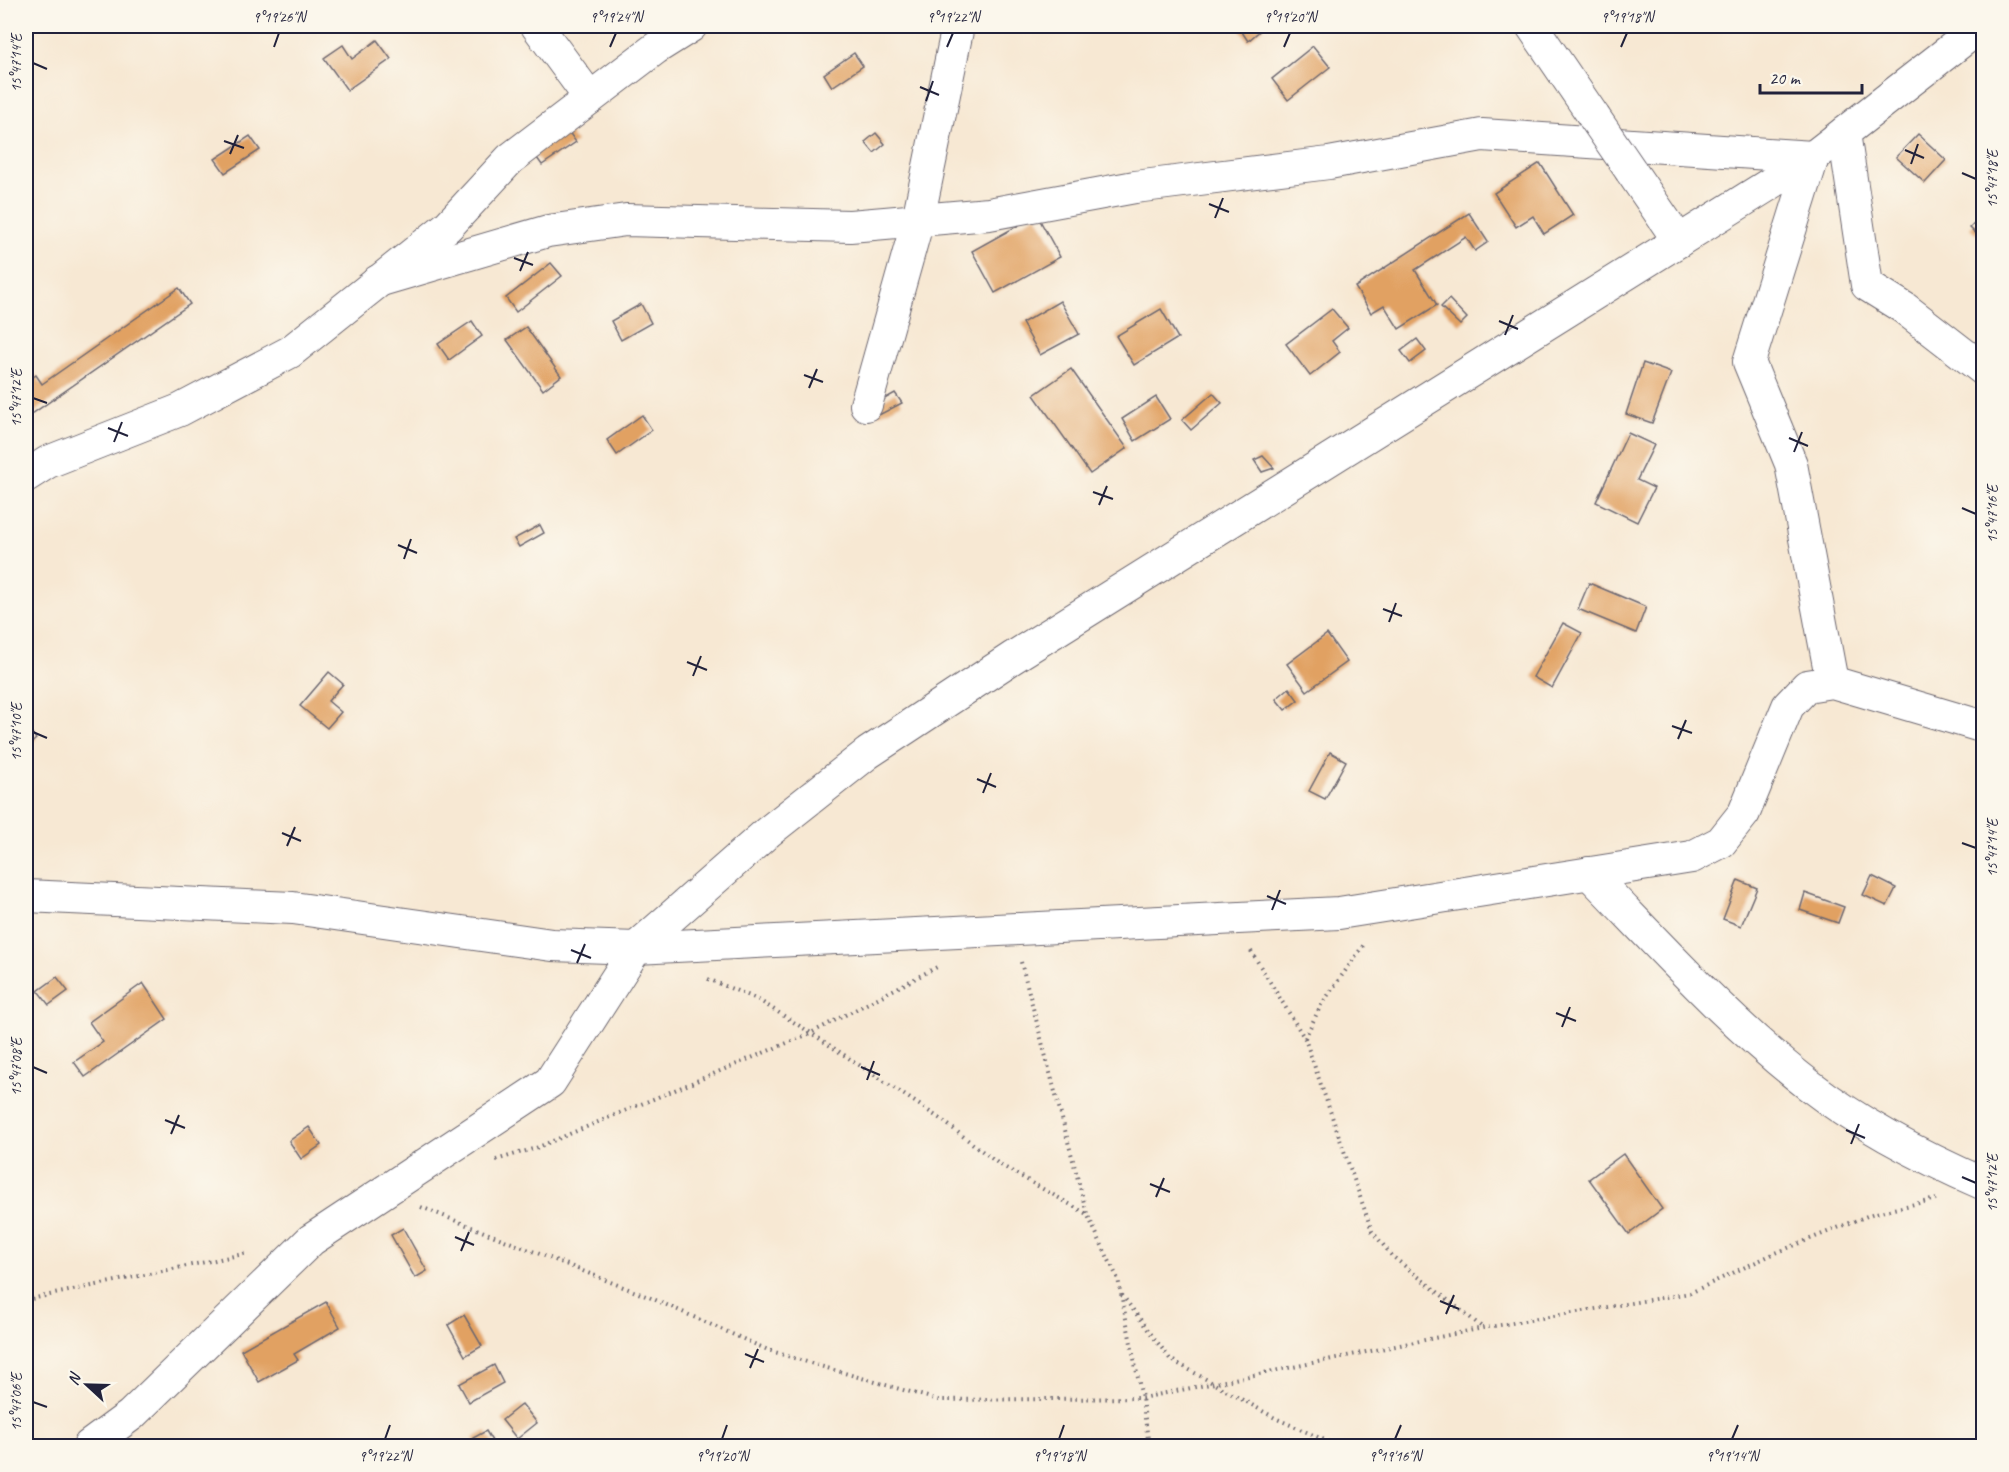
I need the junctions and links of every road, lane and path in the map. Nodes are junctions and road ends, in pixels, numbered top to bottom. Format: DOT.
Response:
graph roads {
  1 [pos="537,26"];
  2 [pos="691,26"];
  3 [pos="958,26"];
  4 [pos="1532,26"];
  5 [pos="1980,26"];
  6 [pos="659,37"];
  7 [pos="590,98"];
  8 [pos="1844,133"];
  9 [pos="1813,157"];
  10 [pos="918,220"];
  11 [pos="1679,241"];
  12 [pos="378,281"];
  13 [pos="1983,370"];
  14 [pos="866,405"];
  15 [pos="26,476"];
  16 [pos="1832,682"];
  17 [pos="1983,727"];
  18 [pos="1589,873"];
  19 [pos="26,897"];
  20 [pos="1395,904"];
  21 [pos="1231,918"];
  22 [pos="1013,929"];
  23 [pos="636,948"];
  24 [pos="939,966"];
  25 [pos="702,976"];
  26 [pos="812,1032"];
  27 [pos="1305,1039"];
  28 [pos="493,1161"];
  29 [pos="1983,1184"];
  30 [pos="384,1192"];
  31 [pos="1945,1197"];
  32 [pos="1088,1214"];
  33 [pos="253,1252"];
  34 [pos="1121,1292"];
  35 [pos="26,1300"];
  36 [pos="1483,1328"];
  37 [pos="1212,1384"];
  38 [pos="1142,1398"];
  39 [pos="89,1446"];
  40 [pos="1149,1446"];
  41 [pos="1338,1446"];
  1 -- 7 [label="street"];
  2 -- 6 [label="street"];
  3 -- 10 [label="street"];
  4 -- 11 [label="street, bridge"];
  5 -- 8 [label="street"];
  6 -- 7 [label="street"];
  7 -- 12 [label="street"];
  8 -- 9 [label="street"];
  8 -- 13 [label="street"];
  9 -- 10 [label="street"];
  9 -- 11 [label="street"];
  9 -- 16 [label="street"];
  10 -- 12 [label="street"];
  10 -- 14 [label="street"];
  11 -- 23 [label="street"];
  12 -- 15 [label="street"];
  16 -- 17 [label="street"];
  16 -- 18 [label="street"];
  18 -- 20 [label="street"];
  18 -- 29 [label="street"];
  19 -- 23 [label="street"];
  20 -- 21 [label="street"];
  20 -- 27 [label="path"];
  21 -- 22 [label="street"];
  21 -- 27 [label="path"];
  22 -- 23 [label="street"];
  22 -- 32 [label="path"];
  23 -- 30 [label="street"];
  24 -- 26 [label="path"];
  25 -- 26 [label="path"];
  26 -- 28 [label="path"];
  26 -- 32 [label="path"];
  27 -- 36 [label="path"];
  30 -- 38 [label="path"];
  30 -- 39 [label="street"];
  31 -- 36 [label="path"];
  32 -- 34 [label="path"];
  33 -- 35 [label="path"];
  34 -- 37 [label="path"];
  34 -- 38 [label="path"];
  36 -- 37 [label="path"];
  37 -- 38 [label="path"];
  37 -- 41 [label="path"];
  38 -- 40 [label="path"];
}
